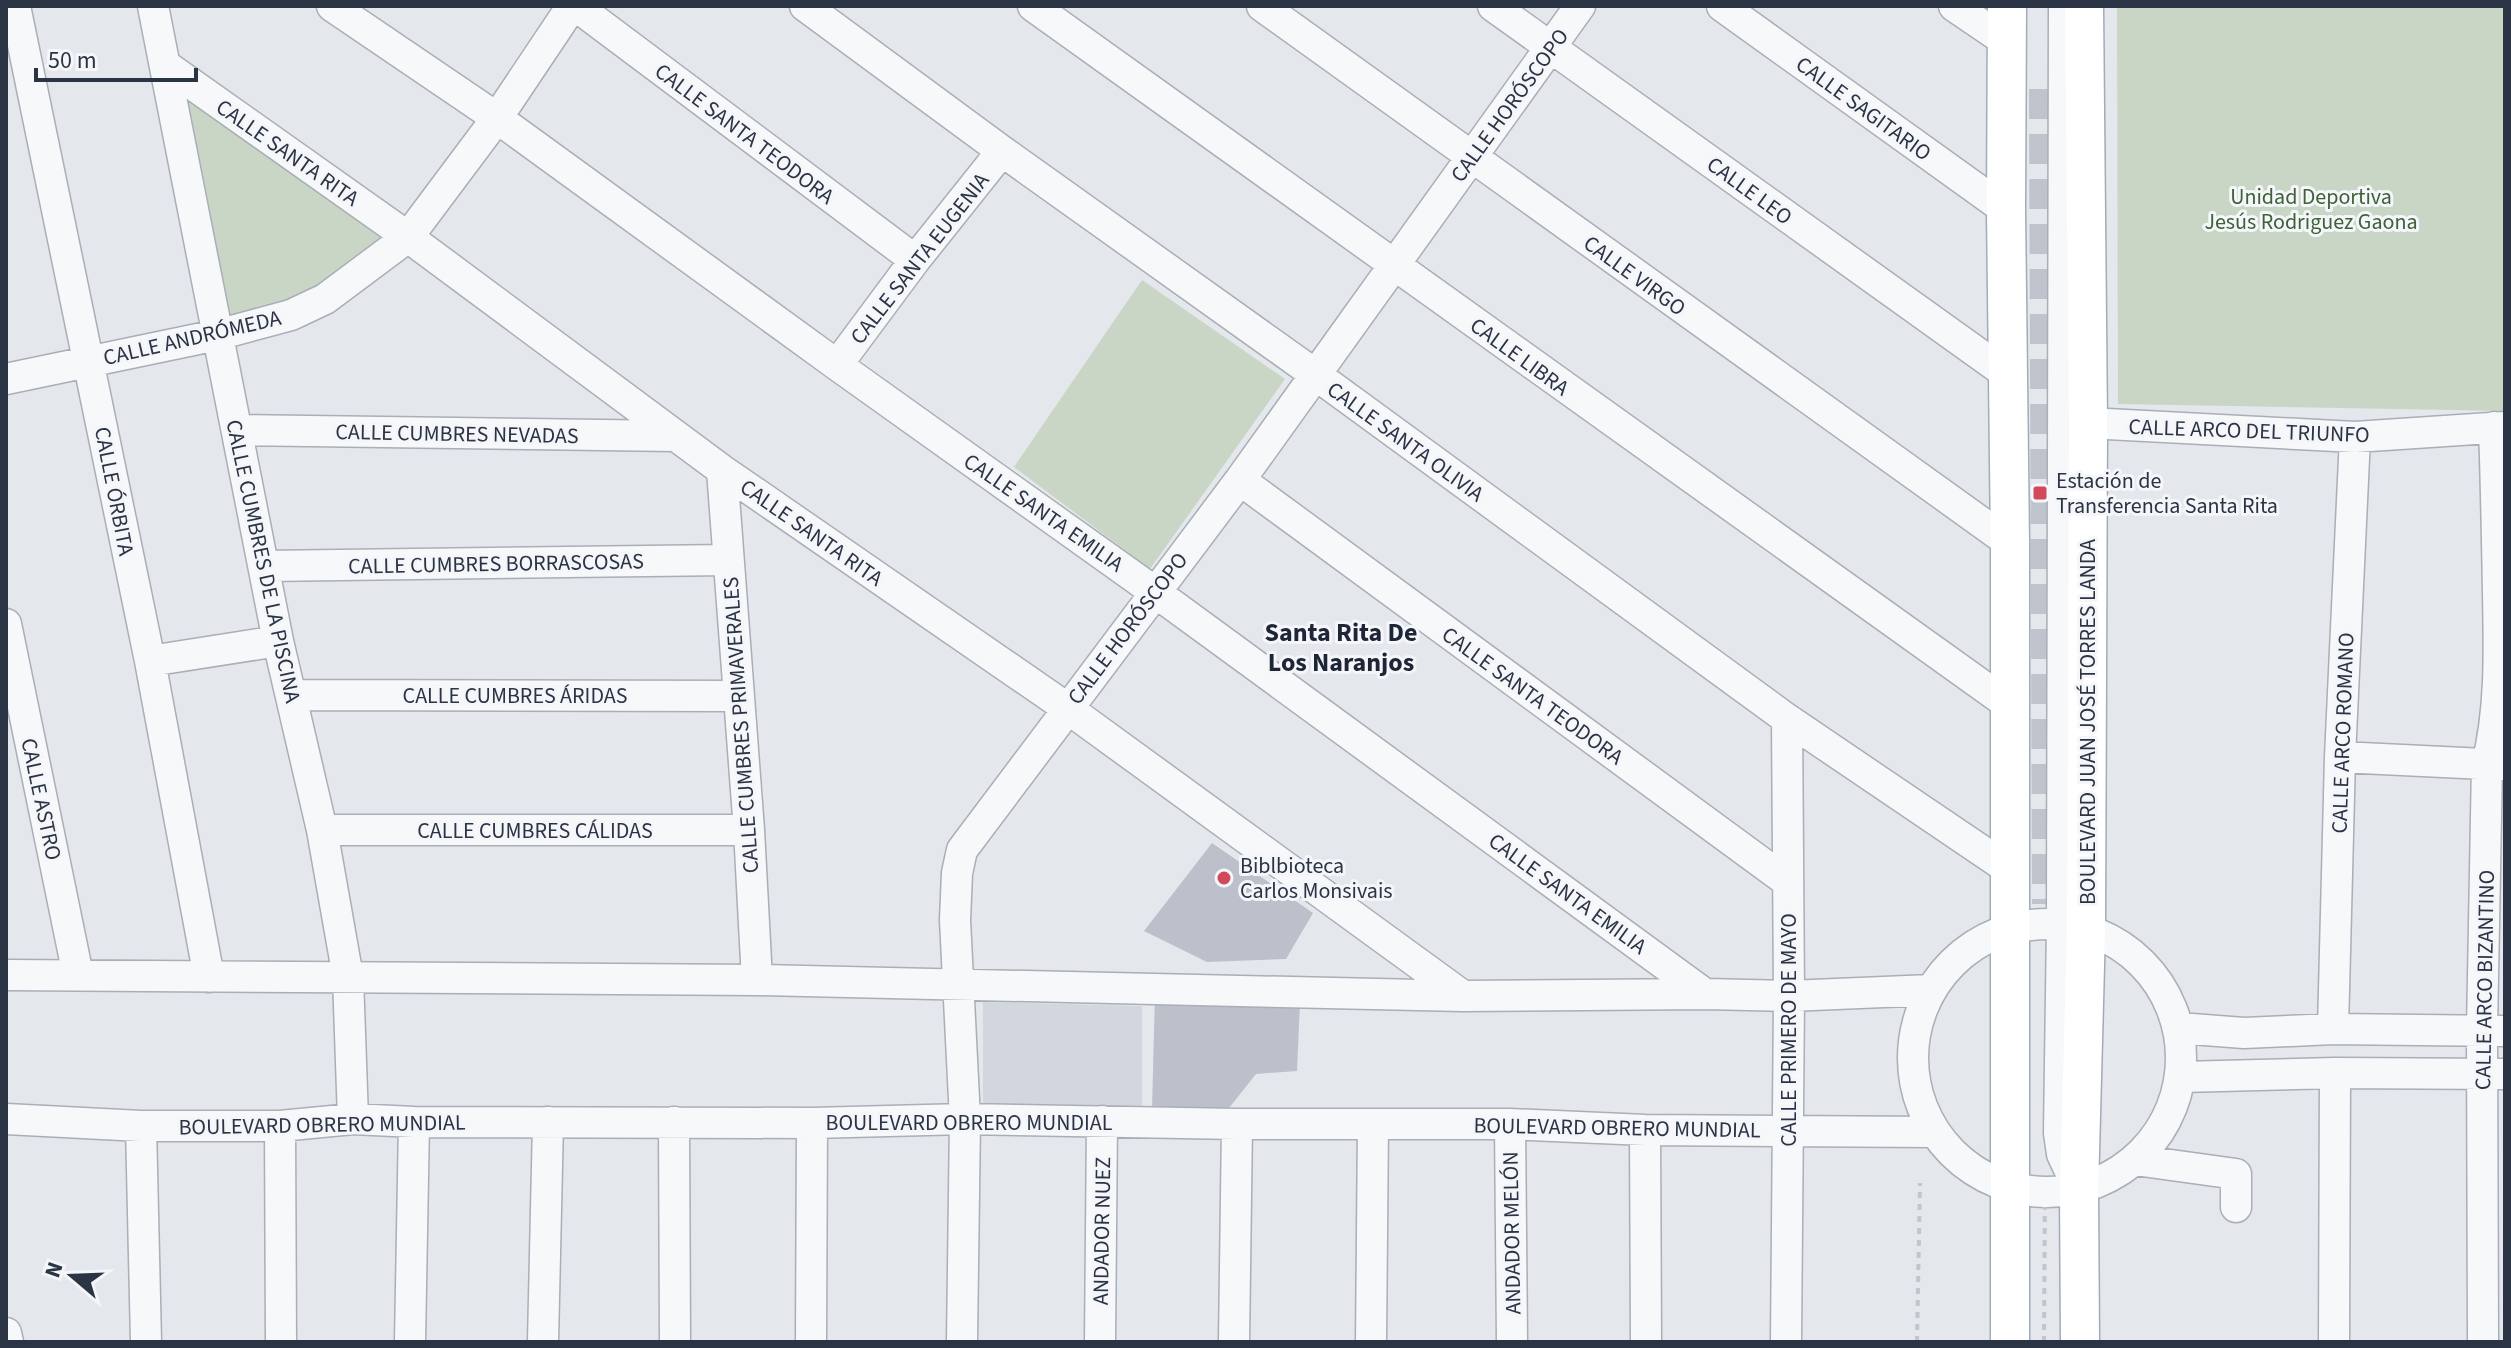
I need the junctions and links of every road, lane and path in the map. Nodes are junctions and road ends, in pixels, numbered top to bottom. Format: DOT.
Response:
graph roads {
  1 [pos="15,6"];
  2 [pos="153,6"];
  3 [pos="332,6"];
  4 [pos="574,6"];
  5 [pos="805,6"];
  6 [pos="1033,6"];
  7 [pos="1262,6"];
  8 [pos="1493,6"];
  9 [pos="1580,6"];
  10 [pos="1722,6"];
  11 [pos="1954,6"];
  12 [pos="2071,12"];
  13 [pos="2007,24"];
  14 [pos="1551,47"];
  15 [pos="165,65"];
  16 [pos="2044,89"];
  17 [pos="497,118"];
  18 [pos="1002,151"];
  19 [pos="1471,158"];
  20 [pos="2006,210"];
  21 [pos="408,237"];
  22 [pos="915,260"];
  23 [pos="1394,266"];
  24 [pos="217,335"];
  25 [pos="90,360"];
  26 [pos="837,365"];
  27 [pos="2007,374"];
  28 [pos="1316,375"];
  29 [pos="6,379"];
  30 [pos="2088,423"];
  31 [pos="2500,427"];
  32 [pos="237,430"];
  33 [pos="676,436"];
  34 [pos="2355,437"];
  35 [pos="722,470"];
  36 [pos="1240,480"];
  37 [pos="2010,543"];
  38 [pos="727,560"];
  39 [pos="264,566"];
  40 [pos="1155,592"];
  41 [pos="6,624"];
  42 [pos="278,641"];
  43 [pos="150,661"];
  44 [pos="291,695"];
  45 [pos="739,696"];
  46 [pos="2008,704"];
  47 [pos="1067,708"];
  48 [pos="1787,719"];
  49 [pos="2340,757"];
  50 [pos="2496,764"];
  51 [pos="322,830"];
  52 [pos="749,830"];
  53 [pos="2010,870"];
  54 [pos="1788,882"];
  55 [pos="2065,918"];
  56 [pos="2010,928"];
  57 [pos="6,975"];
  58 [pos="78,975"];
  59 [pos="209,977"];
  60 [pos="348,977"];
  61 [pos="757,980"];
  62 [pos="959,983"];
  63 [pos="1931,990"];
  64 [pos="1705,994"];
  65 [pos="1463,996"];
  66 [pos="1789,996"];
  67 [pos="2179,1028"];
  68 [pos="2333,1029"];
  69 [pos="2493,1030"];
  70 [pos="2335,1073"];
  71 [pos="2493,1074"];
  72 [pos="2181,1077"];
  73 [pos="6,1119"];
  74 [pos="353,1119"];
  75 [pos="965,1119"];
  76 [pos="1102,1121"];
  77 [pos="414,1122"];
  78 [pos="548,1122"];
  79 [pos="674,1122"];
  80 [pos="812,1123"];
  81 [pos="1237,1124"];
  82 [pos="1373,1124"];
  83 [pos="1510,1124"];
  84 [pos="141,1126"];
  85 [pos="280,1126"];
  86 [pos="1645,1130"];
  87 [pos="1788,1131"];
  88 [pos="1933,1132"];
  89 [pos="2135,1160"];
  90 [pos="1920,1183"];
  91 [pos="2010,1189"];
  92 [pos="2079,1190"];
  93 [pos="2236,1207"];
  94 [pos="6,1333"];
  95 [pos="8,1342"];
  96 [pos="146,1342"];
  97 [pos="281,1342"];
  98 [pos="410,1342"];
  99 [pos="543,1342"];
  100 [pos="675,1342"];
  101 [pos="811,1342"];
  102 [pos="962,1342"];
  103 [pos="1100,1342"];
  104 [pos="1234,1342"];
  105 [pos="1371,1342"];
  106 [pos="1512,1342"];
  107 [pos="1646,1342"];
  108 [pos="1786,1342"];
  109 [pos="1917,1342"];
  110 [pos="2010,1342"];
  111 [pos="2080,1342"];
  112 [pos="2334,1342"];
  113 [pos="2483,1342"];
  1 -- 25 [label="street, CALLE ÓRBITA"];
  2 -- 15 [label="street, CALLE CUMBRES DE LA PISCINA"];
  3 -- 17 [label="street, CALLE SANTA EMILIA"];
  4 -- 17 [label="street, CALLE ANDRÓMEDA"];
  4 -- 22 [label="street, CALLE SANTA TEODORA"];
  5 -- 18 [label="street, CALLE SANTA OLIVIA"];
  6 -- 23 [label="street, CALLE LIBRA"];
  7 -- 19 [label="street, CALLE VIRGO"];
  8 -- 14 [label="street, CALLE LEO"];
  9 -- 14 [label="street, CALLE HORÓSCOPO"];
  10 -- 20 [label="street, CALLE SAGITARIO"];
  11 -- 13 [label="street"];
  12 -- 16 [label="street"];
  12 -- 30 [label="main road, BOULEVARD JUAN JOSÉ TORRES LANDA"];
  12 -- 55 [label="street"];
  13 -- 20 [label="main road"];
  14 -- 19 [label="street, CALLE HORÓSCOPO"];
  14 -- 27 [label="street, CALLE LEO"];
  15 -- 21 [label="street, CALLE SANTA RITA"];
  15 -- 24 [label="street, CALLE CUMBRES DE LA PISCINA"];
  17 -- 21 [label="street, CALLE ANDRÓMEDA"];
  17 -- 26 [label="street, CALLE SANTA EMILIA"];
  18 -- 22 [label="street, CALLE SANTA EUGENIA"];
  18 -- 28 [label="street, CALLE SANTA OLIVIA"];
  19 -- 23 [label="street, CALLE HORÓSCOPO"];
  19 -- 37 [label="street, CALLE VIRGO"];
  20 -- 27 [label="main road"];
  21 -- 24 [label="street, CALLE ANDRÓMEDA"];
  21 -- 33 [label="street, CALLE SANTA RITA"];
  22 -- 26 [label="street, CALLE SANTA EUGENIA"];
  23 -- 28 [label="street, CALLE HORÓSCOPO"];
  23 -- 46 [label="street, CALLE LIBRA"];
  24 -- 25 [label="street, CALLE ANDRÓMEDA"];
  24 -- 32 [label="street, CALLE CUMBRES DE LA PISCINA"];
  25 -- 29 [label="street, CALLE ANDRÓMEDA"];
  25 -- 43 [label="street, CALLE ÓRBITA"];
  26 -- 40 [label="street, CALLE SANTA EMILIA"];
  27 -- 37 [label="main road"];
  28 -- 36 [label="street, CALLE HORÓSCOPO"];
  28 -- 48 [label="street, CALLE SANTA OLIVIA"];
  30 -- 34 [label="street, CALLE ARCO DEL TRIUNFO"];
  30 -- 55 [label="main road, BOULEVARD JUAN JOSÉ TORRES LANDA"];
  31 -- 34 [label="street, CALLE ARCO DEL TRIUNFO"];
  31 -- 50 [label="street, CALLE ARCO BIZANTINO"];
  32 -- 33 [label="street, CALLE CUMBRES NEVADAS"];
  32 -- 39 [label="street, CALLE CUMBRES DE LA PISCINA"];
  33 -- 35 [label="street, CALLE SANTA RITA"];
  34 -- 49 [label="street, CALLE ARCO ROMANO"];
  35 -- 38 [label="street, CALLE CUMBRES PRIMAVERALES"];
  35 -- 47 [label="street, CALLE SANTA RITA"];
  36 -- 40 [label="street, CALLE HORÓSCOPO"];
  36 -- 54 [label="street, CALLE SANTA TEODORA"];
  37 -- 46 [label="main road"];
  38 -- 39 [label="street, CALLE CUMBRES BORRASCOSAS"];
  38 -- 45 [label="street, CALLE CUMBRES PRIMAVERALES"];
  39 -- 42 [label="street, CALLE CUMBRES DE LA PISCINA"];
  40 -- 47 [label="street, CALLE HORÓSCOPO"];
  40 -- 64 [label="street, CALLE SANTA EMILIA"];
  41 -- 58 [label="street, CALLE ASTRO"];
  42 -- 43 [label="street"];
  42 -- 44 [label="street, CALLE CUMBRES DE LA PISCINA"];
  43 -- 59 [label="street, CALLE ÓRBITA"];
  44 -- 45 [label="street, CALLE CUMBRES ÁRIDAS"];
  44 -- 51 [label="street, CALLE CUMBRES DE LA PISCINA"];
  45 -- 52 [label="street, CALLE CUMBRES PRIMAVERALES"];
  46 -- 53 [label="main road"];
  47 -- 62 [label="street, CALLE HORÓSCOPO"];
  47 -- 65 [label="street, CALLE SANTA RITA"];
  48 -- 53 [label="street, CALLE SANTA OLIVIA"];
  48 -- 54 [label="street, CALLE PRIMERO DE MAYO"];
  49 -- 50 [label="street"];
  49 -- 68 [label="street, CALLE ARCO ROMANO"];
  50 -- 69 [label="street, CALLE ARCO BIZANTINO"];
  51 -- 52 [label="street, CALLE CUMBRES CÁLIDAS"];
  51 -- 60 [label="street, CALLE CUMBRES DE LA PISCINA"];
  52 -- 61 [label="street, CALLE CUMBRES PRIMAVERALES"];
  53 -- 56 [label="main road"];
  54 -- 66 [label="street, CALLE PRIMERO DE MAYO"];
  55 -- 56 [label="street"];
  55 -- 67 [label="street"];
  55 -- 92 [label="main road, BOULEVARD JUAN JOSÉ TORRES LANDA"];
  56 -- 63 [label="street"];
  56 -- 91 [label="main road"];
  57 -- 58 [label="street"];
  58 -- 59 [label="street"];
  59 -- 60 [label="street"];
  60 -- 61 [label="street"];
  60 -- 74 [label="street, CALLE CUMBRES DE LA PISCINA"];
  61 -- 62 [label="street"];
  62 -- 65 [label="street"];
  62 -- 75 [label="street, CALLE HORÓSCOPO"];
  63 -- 66 [label="street"];
  63 -- 88 [label="street"];
  64 -- 65 [label="street"];
  64 -- 66 [label="street"];
  66 -- 87 [label="street, CALLE PRIMERO DE MAYO"];
  67 -- 68 [label="street"];
  67 -- 72 [label="street"];
  68 -- 69 [label="street"];
  69 -- 71 [label="street, CALLE ARCO BIZANTINO"];
  70 -- 71 [label="street"];
  70 -- 72 [label="street"];
  70 -- 112 [label="street"];
  71 -- 113 [label="street, CALLE ARCO BIZANTINO"];
  72 -- 89 [label="street"];
  73 -- 84 [label="street, BOULEVARD OBRERO MUNDIAL"];
  74 -- 77 [label="street, BOULEVARD OBRERO MUNDIAL"];
  74 -- 85 [label="street, BOULEVARD OBRERO MUNDIAL"];
  75 -- 76 [label="street, BOULEVARD OBRERO MUNDIAL"];
  75 -- 80 [label="street, BOULEVARD OBRERO MUNDIAL"];
  75 -- 102 [label="street, CALLE HORÓSCOPO"];
  76 -- 81 [label="street, BOULEVARD OBRERO MUNDIAL"];
  76 -- 103 [label="street, ANDADOR NUEZ"];
  77 -- 78 [label="street, BOULEVARD OBRERO MUNDIAL"];
  77 -- 98 [label="street"];
  78 -- 79 [label="street, BOULEVARD OBRERO MUNDIAL"];
  78 -- 99 [label="street"];
  79 -- 80 [label="street, BOULEVARD OBRERO MUNDIAL"];
  79 -- 100 [label="street"];
  80 -- 101 [label="street"];
  81 -- 82 [label="street, BOULEVARD OBRERO MUNDIAL"];
  81 -- 104 [label="street"];
  82 -- 83 [label="street, BOULEVARD OBRERO MUNDIAL"];
  82 -- 105 [label="street"];
  83 -- 86 [label="street, BOULEVARD OBRERO MUNDIAL"];
  83 -- 106 [label="street, ANDADOR MELÓN"];
  84 -- 85 [label="street, BOULEVARD OBRERO MUNDIAL"];
  84 -- 96 [label="street"];
  85 -- 97 [label="street"];
  86 -- 87 [label="street, BOULEVARD OBRERO MUNDIAL"];
  86 -- 107 [label="street"];
  87 -- 88 [label="street, BOULEVARD OBRERO MUNDIAL"];
  87 -- 108 [label="street, CALLE PRIMERO DE MAYO"];
  88 -- 91 [label="street"];
  89 -- 92 [label="street"];
  89 -- 93 [label="street"];
  90 -- 109 [label="path"];
  91 -- 92 [label="street"];
  91 -- 110 [label="main road"];
  92 -- 111 [label="main road, BOULEVARD JUAN JOSÉ TORRES LANDA"];
  94 -- 95 [label="street"];
}
